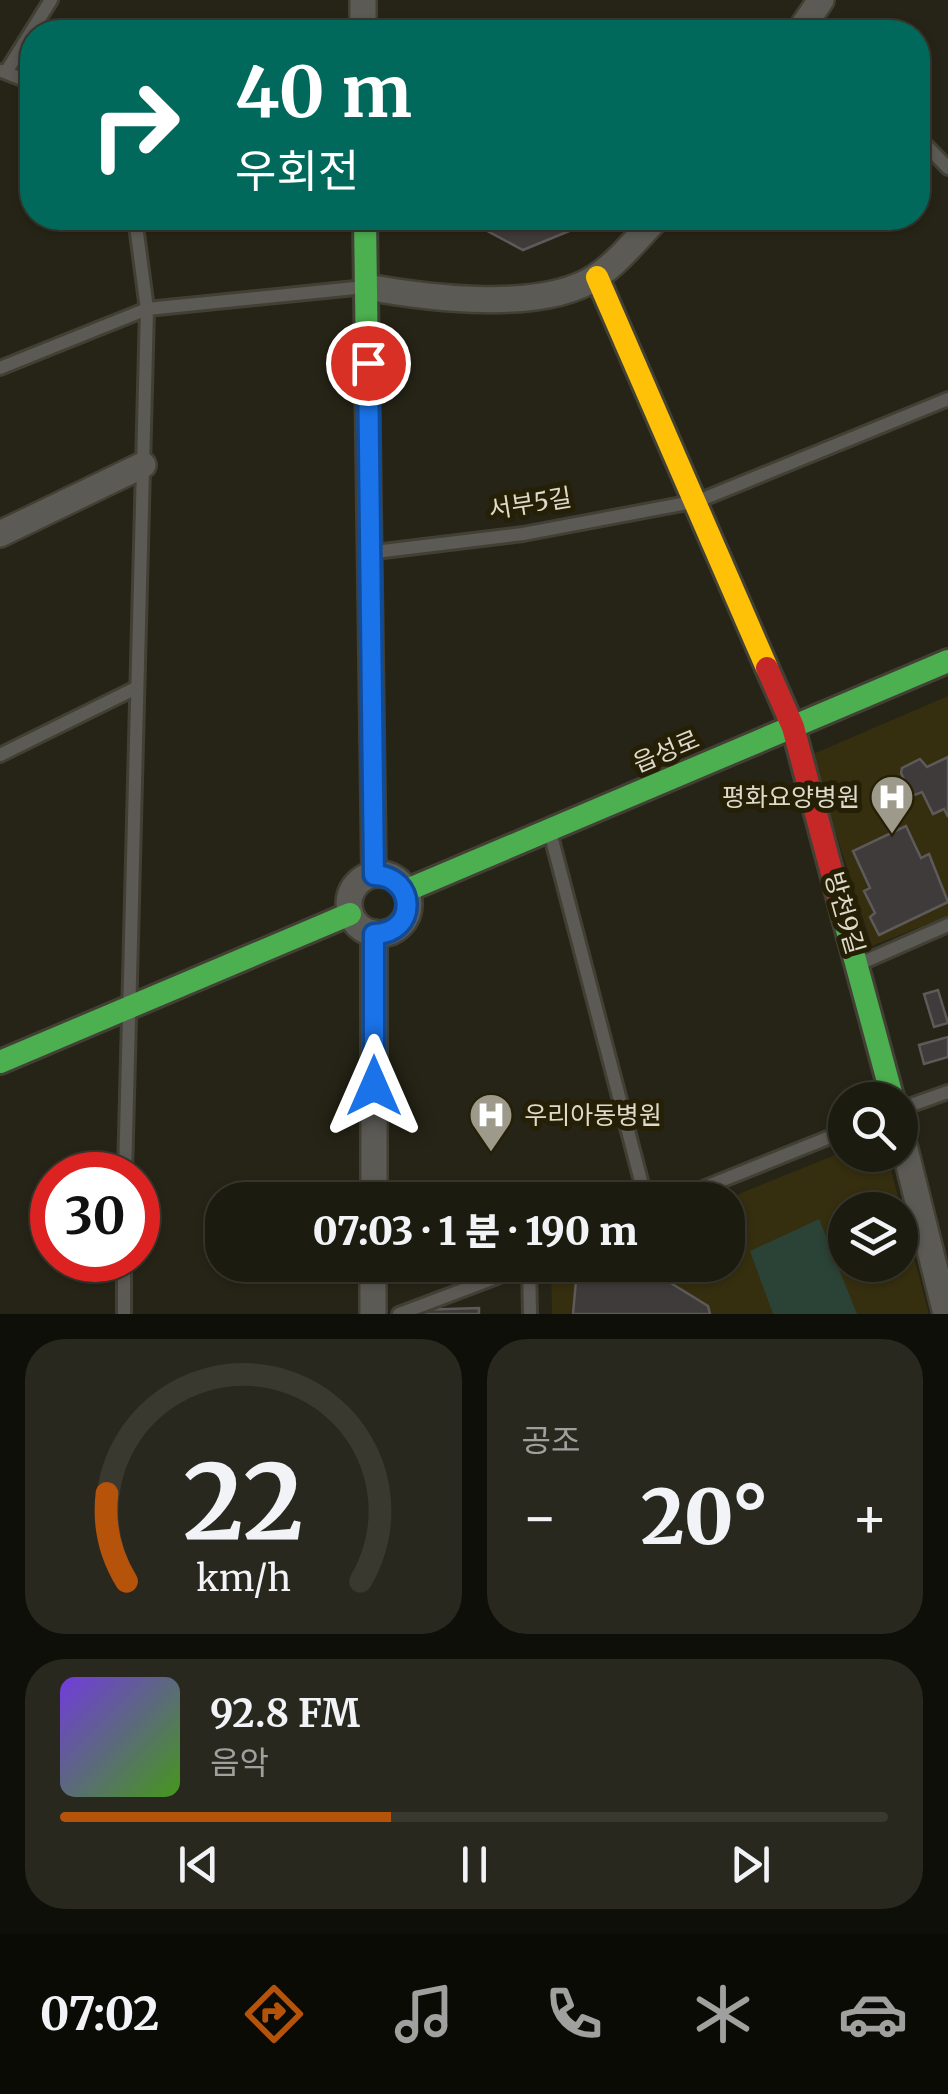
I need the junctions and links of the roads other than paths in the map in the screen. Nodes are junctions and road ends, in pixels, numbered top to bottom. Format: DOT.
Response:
graph roads {
  1 [pos="20,46"];
  2 [pos="3,71"];
  3 [pos="930,149"];
  4 [pos="948,168"];
  5 [pos="136,230"];
  6 [pos="361,230"];
  7 [pos="645,230"];
  8 [pos="597,277"];
  9 [pos="367,287"];
  10 [pos="147,309"];
  11 [pos="0,368"];
  12 [pos="948,400"];
  13 [pos="142,465"];
  14 [pos="698,502"];
  15 [pos="0,534"];
  16 [pos="369,552"];
  17 [pos="948,661"];
  18 [pos="136,688"];
  19 [pos="793,727"];
  20 [pos="0,756"];
  21 [pos="550,829"];
  22 [pos="374,875"];
  23 [pos="404,891"];
  24 [pos="350,914"];
  25 [pos="948,925"];
  26 [pos="374,934"];
  27 [pos="859,964"];
  28 [pos="127,1008"];
  29 [pos="0,1062"];
  30 [pos="888,1082"];
  31 [pos="948,1092"];
  32 [pos="918,1102"];
  33 [pos="828,1137"];
  34 [pos="125,1152"];
  35 [pos="914,1172"];
  36 [pos="374,1182"];
  37 [pos="641,1182"];
  38 [pos="717,1182"];
  39 [pos="938,1246"];
  40 [pos="124,1282"];
  41 [pos="374,1282"];
  42 [pos="484,1282"];
  43 [pos="529,1282"];
  44 [pos="124,1314"];
  45 [pos="373,1314"];
  46 [pos="400,1314"];
  47 [pos="530,1314"];
  48 [pos="946,1314"];
  1 -- 2 [label="lane"];
  3 -- 4 [label="lane"];
  5 -- 10 [label="lane"];
  6 -- 9 [label="street"];
  7 -- 8 [label="street"];
  8 -- 9 [label="street"];
  8 -- 14 [label="street"];
  9 -- 10 [label="lane"];
  9 -- 16 [label="street"];
  10 -- 11 [label="lane"];
  10 -- 13 [label="lane"];
  12 -- 14 [label="lane, 서부5길"];
  13 -- 15 [label="street"];
  13 -- 18 [label="lane"];
  14 -- 16 [label="lane, 서부5길"];
  14 -- 19 [label="street"];
  16 -- 22 [label="street"];
  17 -- 19 [label="street, 읍성로"];
  18 -- 20 [label="lane"];
  18 -- 28 [label="lane"];
  19 -- 21 [label="street, 읍성로"];
  19 -- 27 [label="street, 방천9길"];
  21 -- 23 [label="street, 읍성로"];
  21 -- 37 [label="lane"];
  22 -- 23 [label="street"];
  22 -- 24 [label="street"];
  23 -- 26 [label="street"];
  24 -- 26 [label="street"];
  24 -- 28 [label="street"];
  25 -- 27 [label="lane"];
  26 -- 36 [label="street"];
  27 -- 30 [label="street, 방천9길"];
  28 -- 29 [label="street"];
  28 -- 34 [label="lane"];
  31 -- 32 [label="lane"];
  33 -- 38 [label="lane"];
  35 -- 39 [label="street"];
  39 -- 48 [label="street"];
  40 -- 44 [label="lane"];
  41 -- 45 [label="street"];
  42 -- 46 [label="lane"];
  43 -- 47 [label="lane"];
}
